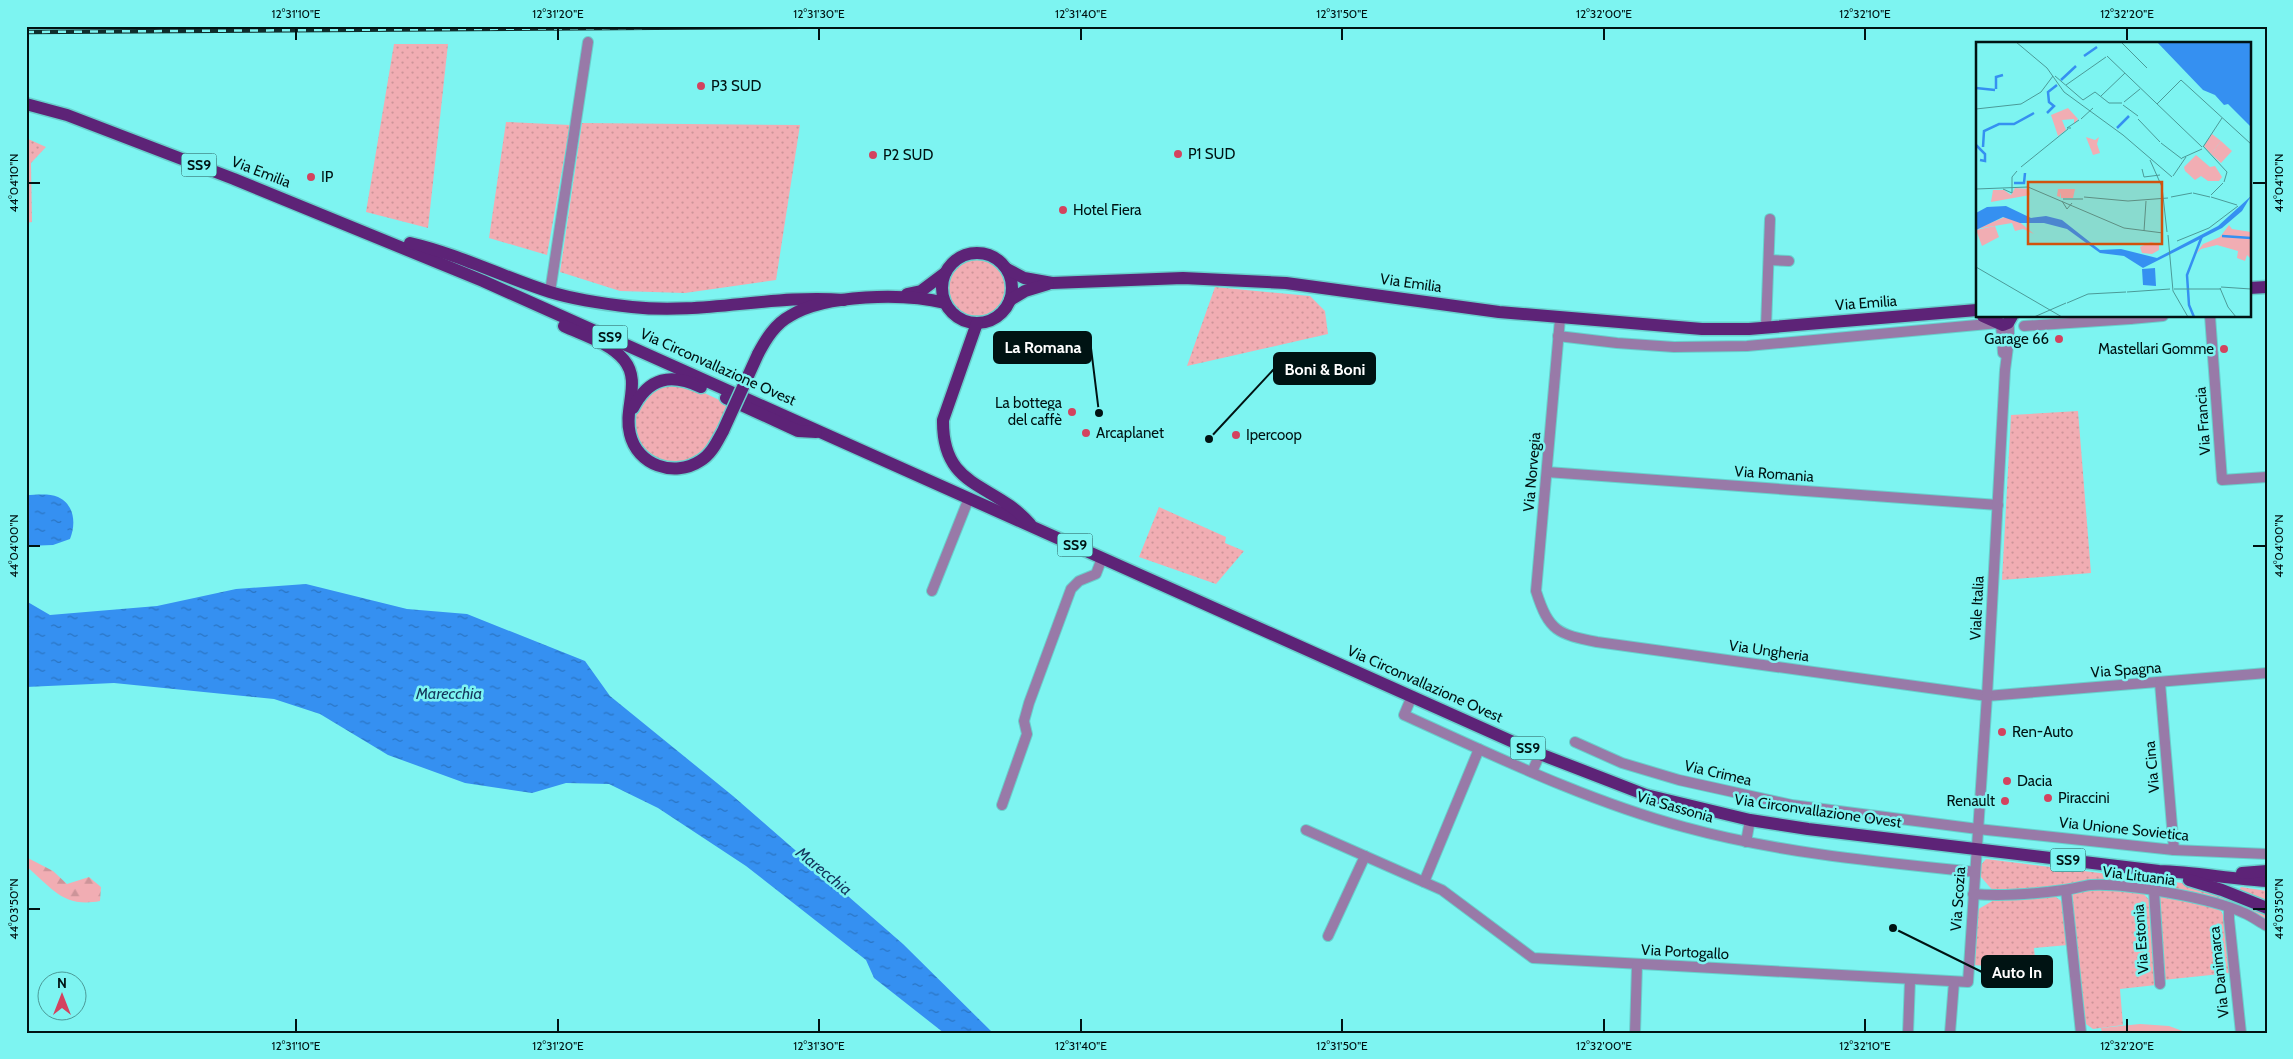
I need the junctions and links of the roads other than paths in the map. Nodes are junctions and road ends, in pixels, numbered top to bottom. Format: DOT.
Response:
graph roads {
  1 [pos="588,42"];
  2 [pos="26,104"];
  3 [pos="1770,219"];
  4 [pos="370,234"];
  5 [pos="1769,260"];
  6 [pos="1789,261"];
  7 [pos="1006,270"];
  8 [pos="945,273"];
  9 [pos="483,281"];
  10 [pos="1052,283"];
  11 [pos="2267,287"];
  12 [pos="2250,288"];
  13 [pos="550,292"];
  14 [pos="898,297"];
  15 [pos="844,300"];
  16 [pos="1010,300"];
  17 [pos="945,303"];
  18 [pos="1974,312"];
  19 [pos="1940,314"];
  20 [pos="2130,318"];
  21 [pos="2210,318"];
  22 [pos="1560,319"];
  23 [pos="2005,320"];
  24 [pos="2058,320"];
  25 [pos="977,323"];
  26 [pos="2024,326"];
  27 [pos="1766,327"];
  28 [pos="1733,329"];
  29 [pos="1942,329"];
  30 [pos="1558,336"];
  31 [pos="1734,346"];
  32 [pos="629,414"];
  33 [pos="827,433"];
  34 [pos="1547,472"];
  35 [pos="2267,477"];
  36 [pos="969,498"];
  37 [pos="1998,505"];
  38 [pos="1033,527"];
  39 [pos="1102,558"];
  40 [pos="932,592"];
  41 [pos="1551,626"];
  42 [pos="2267,673"];
  43 [pos="2160,683"];
  44 [pos="1412,696"];
  45 [pos="1987,696"];
  46 [pos="1575,742"];
  47 [pos="1479,749"];
  48 [pos="1540,754"];
  49 [pos="1532,772"];
  50 [pos="1002,805"];
  51 [pos="1750,820"];
  52 [pos="1978,829"];
  53 [pos="1306,830"];
  54 [pos="1746,842"];
  55 [pos="1977,848"];
  56 [pos="2174,850"];
  57 [pos="2267,854"];
  58 [pos="1365,856"];
  59 [pos="2267,871"];
  60 [pos="1975,872"];
  61 [pos="2189,876"];
  62 [pos="2267,881"];
  63 [pos="1424,882"];
  64 [pos="2267,889"];
  65 [pos="2066,890"];
  66 [pos="2154,891"];
  67 [pos="1973,894"];
  68 [pos="2230,908"];
  69 [pos="2267,908"];
  70 [pos="2267,926"];
  71 [pos="1328,936"];
  72 [pos="1637,964"];
  73 [pos="1910,980"];
  74 [pos="1954,982"];
  75 [pos="1968,982"];
  76 [pos="2160,984"];
  77 [pos="1635,1033"];
  78 [pos="1908,1033"];
  79 [pos="1950,1033"];
  80 [pos="2082,1033"];
  81 [pos="2241,1033"];
  1 -- 13 [label="street"];
  2 -- 4 [label="main road, Via Emilia / SS9"];
  3 -- 5 [label="street"];
  4 -- 9 [label="main road, Via Circonvallazione Ovest / SS9"];
  4 -- 13 [label="main road"];
  5 -- 6 [label="street"];
  5 -- 27 [label="street"];
  7 -- 8 [label="main road"];
  7 -- 10 [label="main road, Via Emilia"];
  7 -- 16 [label="main road"];
  8 -- 14 [label="main road"];
  8 -- 17 [label="main road"];
  9 -- 32 [label="main road"];
  9 -- 33 [label="main road, Via Circonvallazione Ovest / SS9"];
  10 -- 16 [label="main road, Via Emilia"];
  10 -- 22 [label="main road, Via Emilia"];
  11 -- 12 [label="main road"];
  13 -- 15 [label="main road"];
  14 -- 15 [label="main road"];
  14 -- 17 [label="main road"];
  15 -- 32 [label="main road, bridge"];
  16 -- 25 [label="main road"];
  17 -- 25 [label="main road"];
  18 -- 19 [label="main road, Via Emilia"];
  19 -- 27 [label="main road, Via Emilia"];
  19 -- 29 [label="street"];
  20 -- 24 [label="street"];
  21 -- 35 [label="street, Via Francia"];
  22 -- 28 [label="main road, Via Emilia"];
  22 -- 30 [label="street, Via Norvegia"];
  23 -- 29 [label="street"];
  23 -- 37 [label="street, Viale Italia"];
  24 -- 26 [label="street"];
  25 -- 38 [label="main road"];
  27 -- 28 [label="main road, Via Emilia"];
  28 -- 31 [label="street"];
  29 -- 31 [label="street"];
  30 -- 31 [label="street"];
  30 -- 34 [label="street, Via Norvegia"];
  32 -- 33 [label="main road"];
  33 -- 36 [label="main road, Via Circonvallazione Ovest / SS9"];
  34 -- 37 [label="street, Via Romania"];
  34 -- 41 [label="street, Via Norvegia"];
  36 -- 38 [label="main road, Via Circonvallazione Ovest / SS9"];
  36 -- 40 [label="street"];
  37 -- 45 [label="street, Viale Italia"];
  38 -- 39 [label="main road, Via Circonvallazione Ovest / SS9"];
  39 -- 44 [label="main road, Via Circonvallazione Ovest / SS9"];
  39 -- 50 [label="street"];
  41 -- 45 [label="street, Via Ungheria"];
  42 -- 43 [label="street, Via Spagna"];
  43 -- 45 [label="street, Via Spagna"];
  43 -- 56 [label="street, Via Cina"];
  44 -- 47 [label="street, Via Sassonia"];
  44 -- 48 [label="main road, Via Circonvallazione Ovest / SS9"];
  45 -- 52 [label="street, Viale Italia"];
  46 -- 52 [label="street, Via Crimea"];
  47 -- 49 [label="street, Via Sassonia"];
  47 -- 63 [label="street"];
  48 -- 49 [label="street"];
  48 -- 51 [label="main road, Via Circonvallazione Ovest / SS9"];
  49 -- 54 [label="street, Via Sassonia"];
  51 -- 54 [label="street"];
  51 -- 55 [label="main road, Via Circonvallazione Ovest / SS9"];
  52 -- 55 [label="street, Viale Italia"];
  52 -- 56 [label="street, Via Unione Sovietica"];
  53 -- 58 [label="street, Via Portogallo"];
  54 -- 60 [label="street, Via Sassonia"];
  55 -- 60 [label="street, Via Scozia"];
  55 -- 61 [label="main road, Via Circonvallazione Ovest / SS9"];
  56 -- 57 [label="street, Via Unione Sovietica"];
  58 -- 63 [label="street, Via Portogallo"];
  58 -- 71 [label="street"];
  59 -- 61 [label="main road"];
  60 -- 67 [label="street, Via Scozia"];
  61 -- 62 [label="main road, Via Circonvallazione Ovest / SS9"];
  61 -- 64 [label="main road, Via Circonvallazione Ovest / SS9"];
  61 -- 69 [label="main road"];
  63 -- 72 [label="street, Via Portogallo"];
  65 -- 66 [label="street, Via Lituania"];
  65 -- 67 [label="street, Via Lituania"];
  65 -- 80 [label="street"];
  66 -- 68 [label="street, Via Lituania"];
  66 -- 76 [label="street, Via Estonia"];
  67 -- 75 [label="street, Via Scozia"];
  68 -- 70 [label="street, Via Lituania"];
  68 -- 81 [label="street, Via Danimarca"];
  72 -- 73 [label="street, Via Portogallo"];
  72 -- 77 [label="street"];
  73 -- 74 [label="street, Via Portogallo"];
  73 -- 78 [label="street"];
  74 -- 75 [label="street, Via Portogallo"];
  74 -- 79 [label="street"];
}
